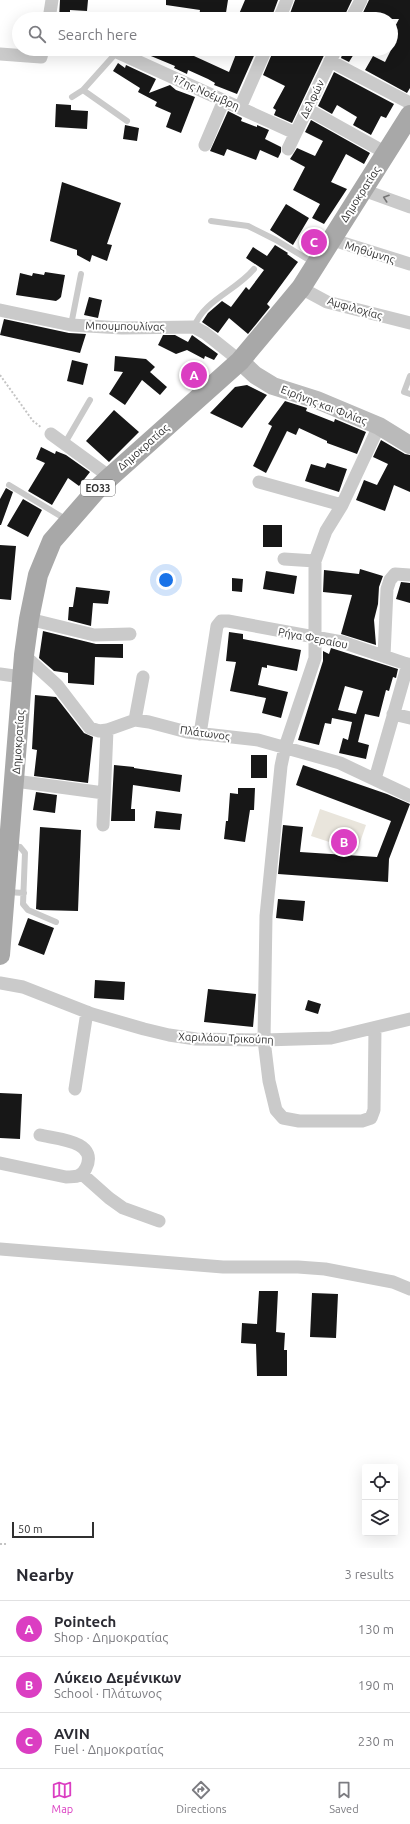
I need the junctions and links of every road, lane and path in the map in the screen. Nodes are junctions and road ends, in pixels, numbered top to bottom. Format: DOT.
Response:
graph roads {
  1 [pos="52,0"];
  2 [pos="287,0"];
  3 [pos="361,0"];
  4 [pos="50,12"];
  5 [pos="282,12"];
  6 [pos="355,12"];
  7 [pos="0,54"];
  8 [pos="12,55"];
  9 [pos="27,56"];
  10 [pos="41,56"];
  11 [pos="113,56"];
  12 [pos="126,56"];
  13 [pos="263,56"];
  14 [pos="332,56"];
  15 [pos="330,61"];
  16 [pos="83,90"];
  17 [pos="72,97"];
  18 [pos="224,100"];
  19 [pos="240,108"];
  20 [pos="307,109"];
  21 [pos="409,115"];
  22 [pos="127,121"];
  23 [pos="295,133"];
  24 [pos="205,145"];
  25 [pos="288,149"];
  26 [pos="386,153"];
  27 [pos="363,190"];
  28 [pos="410,207"];
  29 [pos="211,221"];
  30 [pos="330,239"];
  31 [pos="316,264"];
  32 [pos="410,264"];
  33 [pos="254,269"];
  34 [pos="81,274"];
  35 [pos="301,288"];
  36 [pos="1,313"];
  37 [pos="410,323"];
  38 [pos="71,325"];
  39 [pos="194,327"];
  40 [pos="240,361"];
  41 [pos="0,375"];
  42 [pos="410,376"];
  43 [pos="410,394"];
  44 [pos="90,400"];
  45 [pos="380,426"];
  46 [pos="51,434"];
  47 [pos="65,443"];
  48 [pos="410,445"];
  49 [pos="110,477"];
  50 [pos="258,482"];
  51 [pos="9,485"];
  52 [pos="342,505"];
  53 [pos="68,521"];
  54 [pos="284,559"];
  55 [pos="315,561"];
  56 [pos="410,575"];
  57 [pos="29,619"];
  58 [pos="130,634"];
  59 [pos="316,638"];
  60 [pos="24,655"];
  61 [pos="384,656"];
  62 [pos="409,665"];
  63 [pos="0,674"];
  64 [pos="22,677"];
  65 [pos="143,677"];
  66 [pos="393,714"];
  67 [pos="410,718"];
  68 [pos="135,720"];
  69 [pos="107,730"];
  70 [pos="200,734"];
  71 [pos="285,747"];
  72 [pos="375,779"];
  73 [pos="15,781"];
  74 [pos="104,793"];
  75 [pos="410,796"];
  76 [pos="6,817"];
  77 [pos="103,825"];
  78 [pos="10,845"];
  79 [pos="4,870"];
  80 [pos="15,893"];
  81 [pos="56,922"];
  82 [pos="0,955"];
  83 [pos="0,983"];
  84 [pos="87,1012"];
  85 [pos="410,1019"];
  86 [pos="375,1028"];
  87 [pos="264,1040"];
  88 [pos="75,1089"];
  89 [pos="40,1135"];
  90 [pos="0,1163"];
  91 [pos="82,1174"];
  92 [pos="159,1221"];
  93 [pos="0,1249"];
  94 [pos="410,1289"];
  95 [pos="0,1544"];
  96 [pos="7,1544"];
  1 -- 4 [label="street"];
  2 -- 5 [label="street"];
  3 -- 6 [label="street"];
  7 -- 8 [label="street"];
  9 -- 10 [label="street"];
  11 -- 16 [label="lane"];
  12 -- 18 [label="street, 17ης Νοέμβρη"];
  13 -- 19 [label="street"];
  14 -- 15 [label="street, Δελφών"];
  15 -- 20 [label="street, Δελφών"];
  15 -- 21 [label="street"];
  16 -- 17 [label="lane"];
  16 -- 22 [label="lane"];
  18 -- 19 [label="street, 17ης Νοέμβρη"];
  18 -- 24 [label="street"];
  19 -- 23 [label="street, 17ης Νοέμβρη"];
  20 -- 23 [label="street, Δελφών"];
  20 -- 26 [label="street"];
  21 -- 26 [label="main road, Δημοκρατίας / ΕΟ33"];
  23 -- 25 [label="street, Δελφών"];
  26 -- 27 [label="main road, Δημοκρατίας / ΕΟ33"];
  28 -- 27 [label="street, one-way"];
  27 -- 30 [label="main road, Δημοκρατίας / ΕΟ33"];
  29 -- 31 [label="lane"];
  30 -- 31 [label="main road, Δημοκρατίας / ΕΟ33"];
  30 -- 32 [label="street, Μηθύμνης"];
  31 -- 35 [label="main road, Δημοκρατίας / ΕΟ33"];
  33 -- 39 [label="lane"];
  34 -- 38 [label="lane"];
  35 -- 37 [label="street, Αμφιλοχίας"];
  35 -- 40 [label="main road, Δημοκρατίας / ΕΟ33"];
  36 -- 38 [label="street, Μπουμπουλίνας"];
  38 -- 39 [label="street, Μπουμπουλίνας"];
  39 -- 40 [label="street"];
  40 -- 45 [label="street, Ειρήνης και Φιλίας"];
  40 -- 49 [label="main road, Δημοκρατίας / ΕΟ33"];
  41 -- 46 [label="path"];
  42 -- 43 [label="lane"];
  44 -- 47 [label="lane"];
  45 -- 48 [label="street, Ειρήνης και Φιλίας"];
  45 -- 52 [label="street"];
  46 -- 47 [label="street"];
  47 -- 49 [label="street"];
  49 -- 53 [label="main road, Δημοκρατίας / ΕΟ33"];
  50 -- 52 [label="street"];
  51 -- 53 [label="lane"];
  52 -- 55 [label="street"];
  53 -- 57 [label="main road, Δημοκρατίας / ΕΟ33"];
  54 -- 55 [label="street"];
  55 -- 59 [label="street"];
  56 -- 61 [label="street"];
  57 -- 58 [label="street"];
  57 -- 60 [label="main road, Δημοκρατίας / ΕΟ33"];
  59 -- 61 [label="street, Ρήγα Φεραίου"];
  59 -- 70 [label="street, Ρήγα Φεραίου"];
  59 -- 71 [label="street"];
  60 -- 64 [label="main road, Δημοκρατίας / ΕΟ33"];
  60 -- 69 [label="street"];
  61 -- 62 [label="street, Ρήγα Φεραίου"];
  62 -- 66 [label="street"];
  63 -- 64 [label="street"];
  64 -- 73 [label="main road, Δημοκρατίας / ΕΟ33"];
  65 -- 68 [label="street"];
  66 -- 67 [label="street"];
  66 -- 72 [label="street"];
  68 -- 69 [label="street, Πλάτωνος"];
  68 -- 70 [label="street, Πλάτωνος"];
  69 -- 74 [label="street"];
  70 -- 71 [label="street, Πλάτωνος"];
  71 -- 72 [label="street, Πλάτωνος"];
  71 -- 87 [label="street"];
  72 -- 75 [label="street, Πλάτωνος"];
  73 -- 74 [label="street"];
  73 -- 76 [label="main road, Δημοκρατίας / ΕΟ33"];
  74 -- 77 [label="street"];
  76 -- 78 [label="main road, Δημοκρατίας / ΕΟ33"];
  78 -- 79 [label="main road, Δημοκρατίας / ΕΟ33"];
  78 -- 80 [label="lane"];
  79 -- 80 [label="main road, Δημοκρατίας / ΕΟ33"];
  80 -- 81 [label="lane"];
  80 -- 82 [label="main road, Δημοκρατίας / ΕΟ33"];
  83 -- 84 [label="street, Χαριλάου Τρικούπη"];
  84 -- 87 [label="street, Χαριλάου Τρικούπη"];
  84 -- 88 [label="street"];
  85 -- 86 [label="street, Χαριλάου Τρικούπη"];
  86 -- 87 [label="street, Χαριλάου Τρικούπη"];
  86 -- 87 [label="street"];
  89 -- 91 [label="street"];
  90 -- 91 [label="street"];
  91 -- 92 [label="street"];
  93 -- 94 [label="street"];
  95 -- 96 [label="path"];
}
